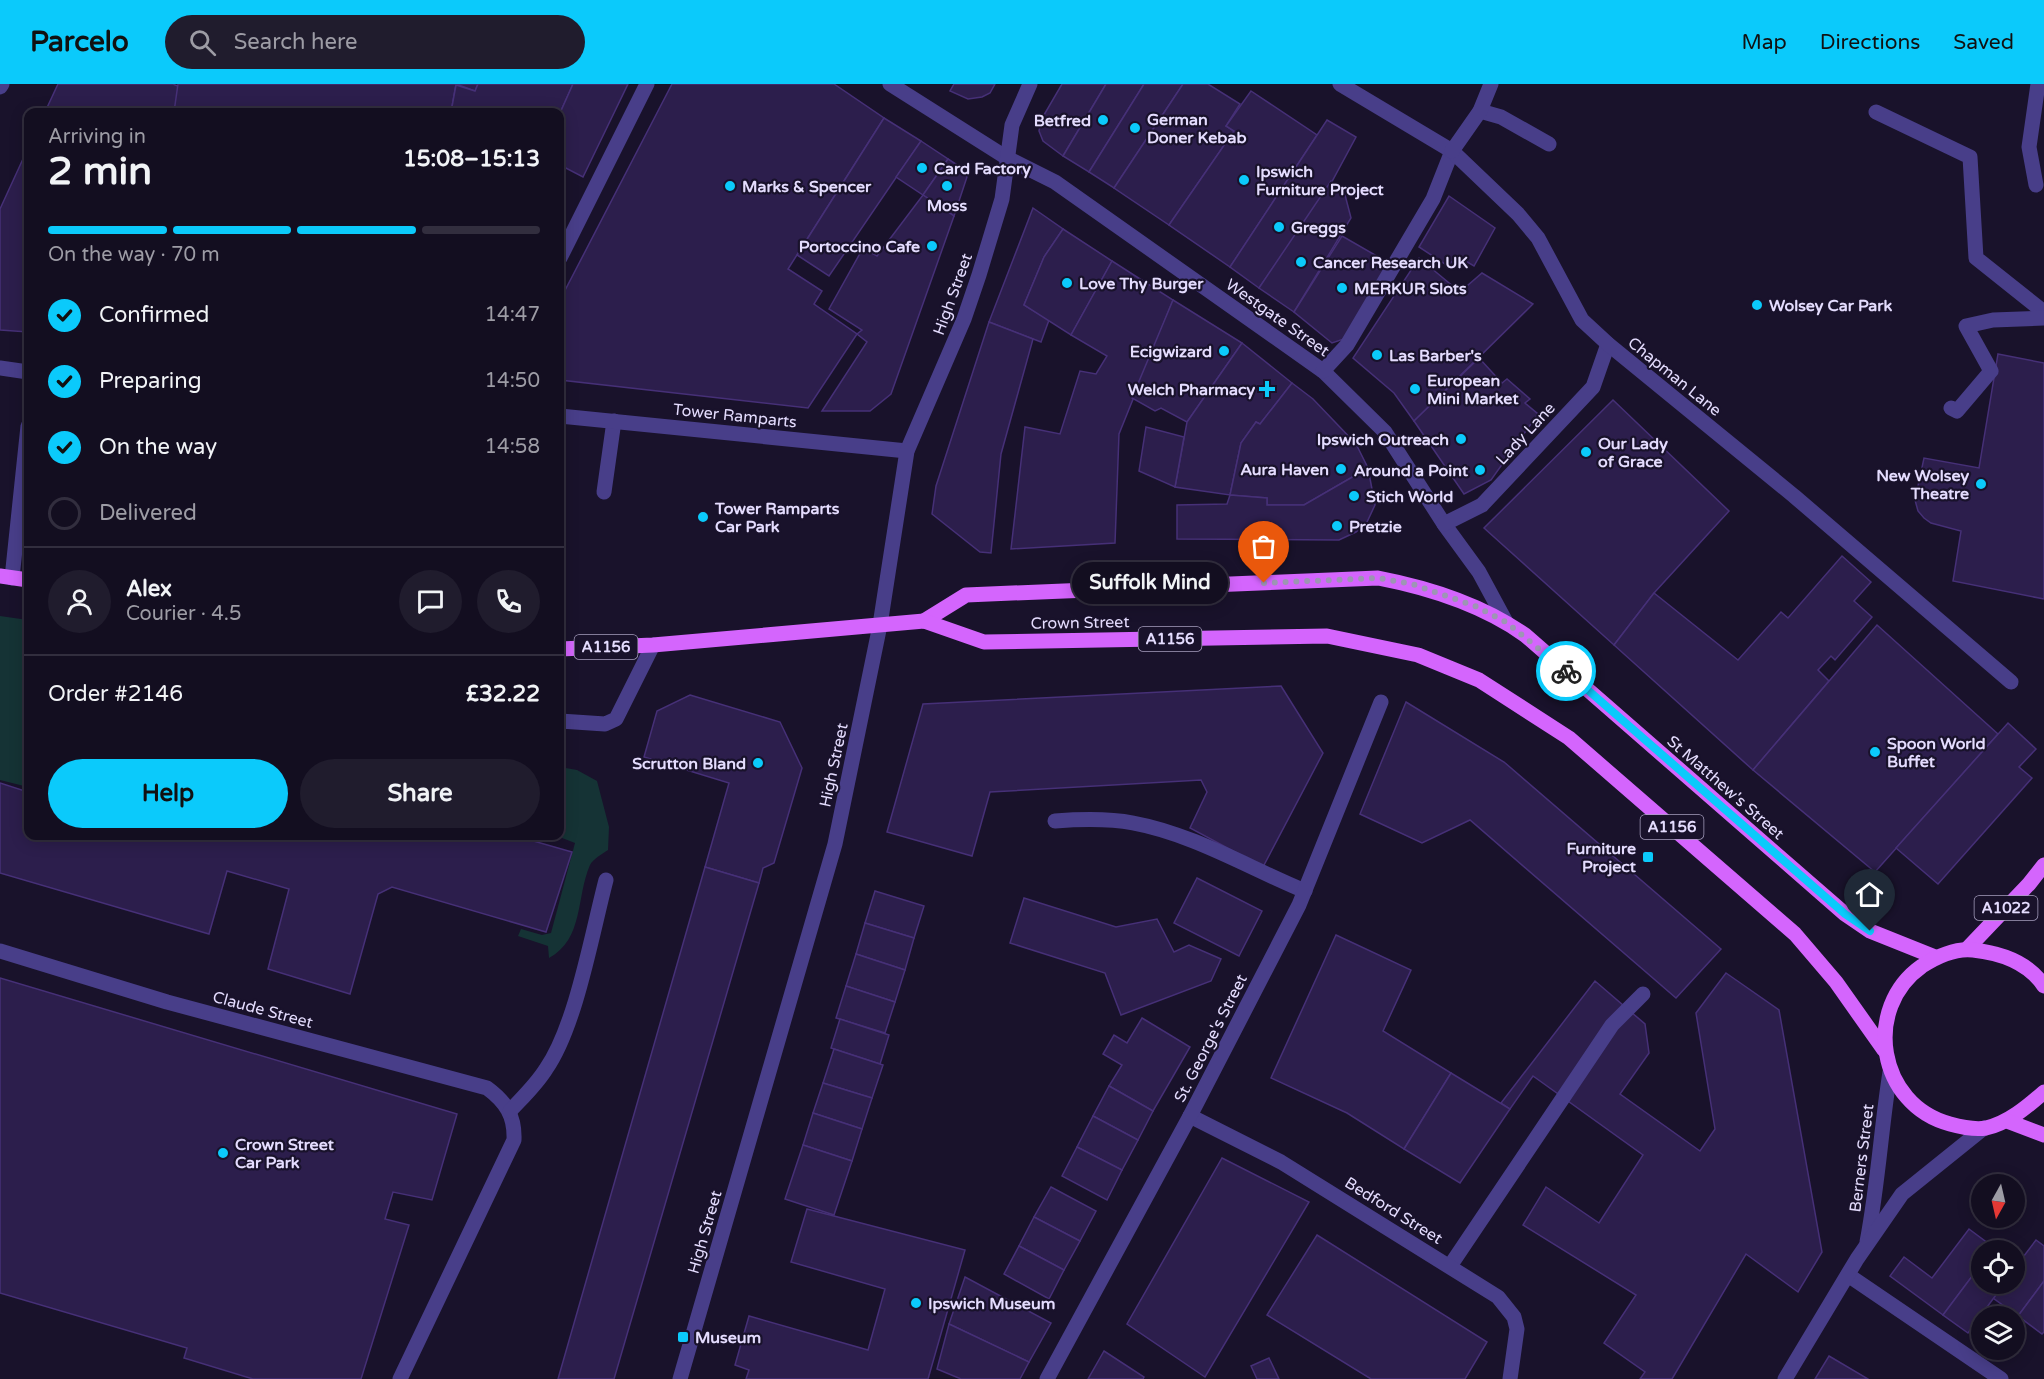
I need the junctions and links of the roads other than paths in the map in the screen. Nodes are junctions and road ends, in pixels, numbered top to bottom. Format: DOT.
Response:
graph roads {
  1 [pos="647,84"];
  2 [pos="890,84"];
  3 [pos="1030,84"];
  4 [pos="1340,84"];
  5 [pos="1491,84"];
  6 [pos="2038,84"];
  7 [pos="1480,111"];
  8 [pos="1876,112"];
  9 [pos="1549,144"];
  10 [pos="1452,151"];
  11 [pos="1007,158"];
  12 [pos="2036,185"];
  13 [pos="564,250"];
  14 [pos="2044,312"];
  15 [pos="2044,318"];
  16 [pos="1608,344"];
  17 [pos="0,368"];
  18 [pos="24,371"];
  19 [pos="1323,371"];
  20 [pos="1951,408"];
  21 [pos="564,416"];
  22 [pos="614,421"];
  23 [pos="907,451"];
  24 [pos="24,453"];
  25 [pos="604,492"];
  26 [pos="1444,525"];
  27 [pos="6,577"];
  28 [pos="24,579"];
  29 [pos="924,621"];
  30 [pos="1506,622"];
  31 [pos="880,625"];
  32 [pos="653,645"];
  33 [pos="564,649"];
  34 [pos="2011,682"];
  35 [pos="1382,702"];
  36 [pos="564,721"];
  37 [pos="1055,821"];
  38 [pos="2044,865"];
  39 [pos="606,880"];
  40 [pos="1305,891"];
  41 [pos="1967,950"];
  42 [pos="0,951"];
  43 [pos="1935,957"];
  44 [pos="2044,986"];
  45 [pos="1643,994"];
  46 [pos="1884,1050"];
  47 [pos="1890,1072"];
  48 [pos="2044,1092"];
  49 [pos="510,1111"];
  50 [pos="1190,1116"];
  51 [pos="2007,1121"];
  52 [pos="1984,1128"];
  53 [pos="2044,1135"];
  54 [pos="1866,1248"];
  55 [pos="1450,1266"];
  56 [pos="1848,1275"];
  57 [pos="400,1379"];
  58 [pos="680,1379"];
  59 [pos="1047,1379"];
  60 [pos="1510,1379"];
  61 [pos="1785,1379"];
  62 [pos="2001,1379"];
  1 -- 13 [label="street"];
  2 -- 11 [label="street, Westgate Street"];
  3 -- 11 [label="street, High Street"];
  4 -- 10 [label="street, Chapman Lane"];
  5 -- 7 [label="street"];
  6 -- 12 [label="street"];
  7 -- 9 [label="street"];
  7 -- 10 [label="street"];
  8 -- 14 [label="street"];
  10 -- 16 [label="street, Chapman Lane"];
  10 -- 19 [label="street"];
  11 -- 19 [label="street, Westgate Street"];
  11 -- 23 [label="street, High Street"];
  15 -- 20 [label="street"];
  16 -- 26 [label="street, Lady Lane"];
  16 -- 34 [label="street, Chapman Lane"];
  17 -- 18 [label="street"];
  19 -- 26 [label="street, Westgate Street"];
  21 -- 22 [label="street, Tower Ramparts"];
  22 -- 23 [label="street, Tower Ramparts"];
  22 -- 25 [label="street"];
  23 -- 31 [label="street, High Street"];
  24 -- 27 [label="street"];
  26 -- 30 [label="street, Westgate Street"];
  27 -- 28 [label="main road"];
  29 -- 30 [label="main road, Crown Street / A1156"];
  29 -- 31 [label="main road, Crown Street"];
  29 -- 46 [label="main road, Crown Street / A1156"];
  30 -- 43 [label="main road, St Matthew's Street / A1156"];
  31 -- 32 [label="main road, Crown Street / A1156"];
  31 -- 58 [label="street, High Street"];
  32 -- 33 [label="main road, Crown Street / A1156"];
  32 -- 36 [label="street"];
  35 -- 40 [label="street, St. George's Street"];
  37 -- 40 [label="street"];
  38 -- 41 [label="main road, A1022"];
  39 -- 49 [label="street"];
  40 -- 50 [label="street, St. George's Street"];
  41 -- 43 [label="main road"];
  41 -- 44 [label="main road"];
  42 -- 49 [label="street, Claude Street"];
  43 -- 46 [label="main road"];
  45 -- 55 [label="street"];
  46 -- 47 [label="main road"];
  47 -- 52 [label="main road"];
  47 -- 54 [label="street, Berners Street"];
  48 -- 51 [label="main road"];
  49 -- 57 [label="street"];
  50 -- 55 [label="street, Bedford Street"];
  50 -- 59 [label="street, St. George's Street"];
  51 -- 52 [label="main road"];
  51 -- 53 [label="main road"];
  52 -- 54 [label="street, Berners Street"];
  54 -- 56 [label="street, Berners Street"];
  55 -- 60 [label="street, Bedford Street"];
  56 -- 61 [label="street, Berners Street"];
  56 -- 62 [label="street"];
}
